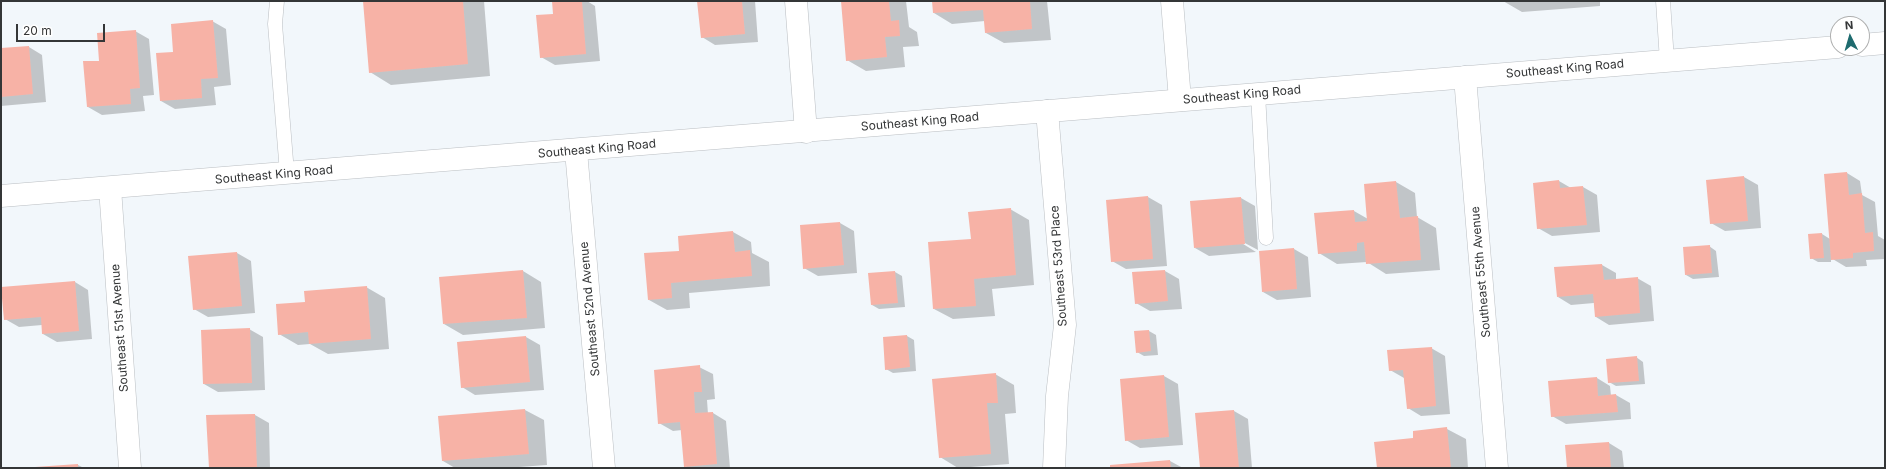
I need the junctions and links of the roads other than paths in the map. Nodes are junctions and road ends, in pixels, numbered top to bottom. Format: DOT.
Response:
graph roads {
  1 [pos="277,1"];
  2 [pos="796,1"];
  3 [pos="1172,1"];
  4 [pos="1663,1"];
  5 [pos="1885,43"];
  6 [pos="1870,44"];
  7 [pos="1830,48"];
  8 [pos="1667,61"];
  9 [pos="1465,77"];
  10 [pos="1258,94"];
  11 [pos="1180,100"];
  12 [pos="1047,111"];
  13 [pos="806,132"];
  14 [pos="576,151"];
  15 [pos="287,174"];
  16 [pos="110,188"];
  17 [pos="1,196"];
  18 [pos="1266,238"];
  19 [pos="130,468"];
  20 [pos="604,468"];
  21 [pos="1054,468"];
  22 [pos="1497,468"];
  1 -- 15 [label="lane"];
  2 -- 13 [label="main road"];
  3 -- 11 [label="main road"];
  4 -- 8 [label="lane"];
  5 -- 6 [label="main road"];
  7 -- 8 [label="main road, Southeast King Road"];
  8 -- 9 [label="main road, Southeast King Road"];
  9 -- 10 [label="main road, Southeast King Road"];
  9 -- 22 [label="main road, Southeast 55th Avenue"];
  10 -- 11 [label="main road, Southeast King Road"];
  10 -- 18 [label="lane"];
  11 -- 12 [label="main road, Southeast King Road"];
  12 -- 13 [label="main road, Southeast King Road"];
  12 -- 21 [label="main road, Southeast 53rd Place"];
  13 -- 14 [label="main road, Southeast King Road"];
  14 -- 15 [label="main road, Southeast King Road"];
  14 -- 20 [label="main road, Southeast 52nd Avenue"];
  15 -- 16 [label="main road, Southeast King Road"];
  16 -- 17 [label="main road, Southeast King Road"];
  16 -- 19 [label="main road, Southeast 51st Avenue"];
}
